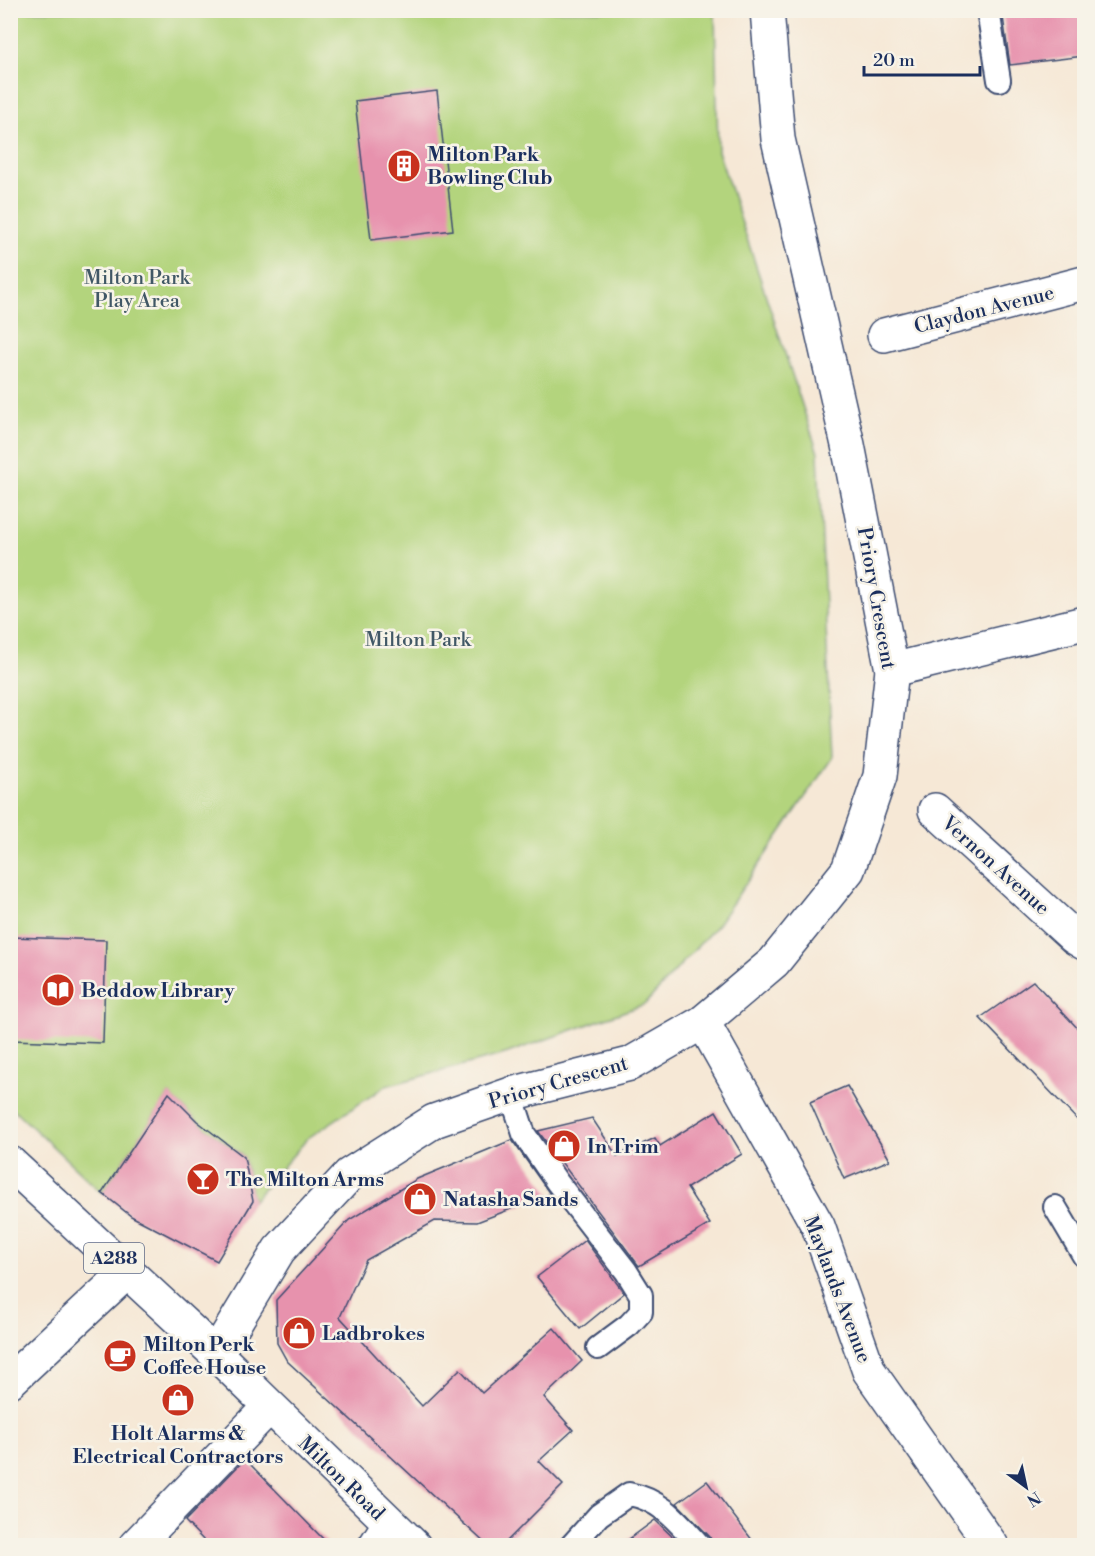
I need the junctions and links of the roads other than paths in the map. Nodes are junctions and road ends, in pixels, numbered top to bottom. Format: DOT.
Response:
graph roads {
  1 [pos="767,10"];
  2 [pos="988,10"];
  3 [pos="999,80"];
  4 [pos="1084,283"];
  5 [pos="884,335"];
  6 [pos="1084,623"];
  7 [pos="892,670"];
  8 [pos="935,810"];
  9 [pos="1084,943"];
  10 [pos="703,1022"];
  11 [pos="511,1094"];
  12 [pos="10,1162"];
  13 [pos="1055,1208"];
  14 [pos="1084,1256"];
  15 [pos="128,1271"];
  16 [pos="598,1348"];
  17 [pos="216,1354"];
  18 [pos="10,1381"];
  19 [pos="269,1407"];
  20 [pos="382,1535"];
  21 [pos="135,1545"];
  22 [pos="414,1545"];
  23 [pos="571,1545"];
  24 [pos="700,1545"];
  25 [pos="992,1545"];
  1 -- 7 [label="street, Priory Crescent"];
  2 -- 3 [label="lane"];
  4 -- 5 [label="street, Claydon Avenue"];
  6 -- 7 [label="street"];
  7 -- 10 [label="street, Priory Crescent"];
  8 -- 9 [label="street, Vernon Avenue"];
  10 -- 11 [label="street, Priory Crescent"];
  10 -- 25 [label="street, Maylands Avenue"];
  11 -- 16 [label="lane"];
  11 -- 17 [label="street, Priory Crescent"];
  12 -- 15 [label="street, Milton Road / A288"];
  13 -- 14 [label="lane"];
  15 -- 17 [label="street, Milton Road / A288"];
  15 -- 18 [label="street"];
  17 -- 19 [label="street, Milton Road / A288"];
  19 -- 20 [label="street, Milton Road / A288"];
  19 -- 21 [label="street"];
  20 -- 22 [label="street, Milton Road / A288"];
  23 -- 24 [label="lane"];
}
